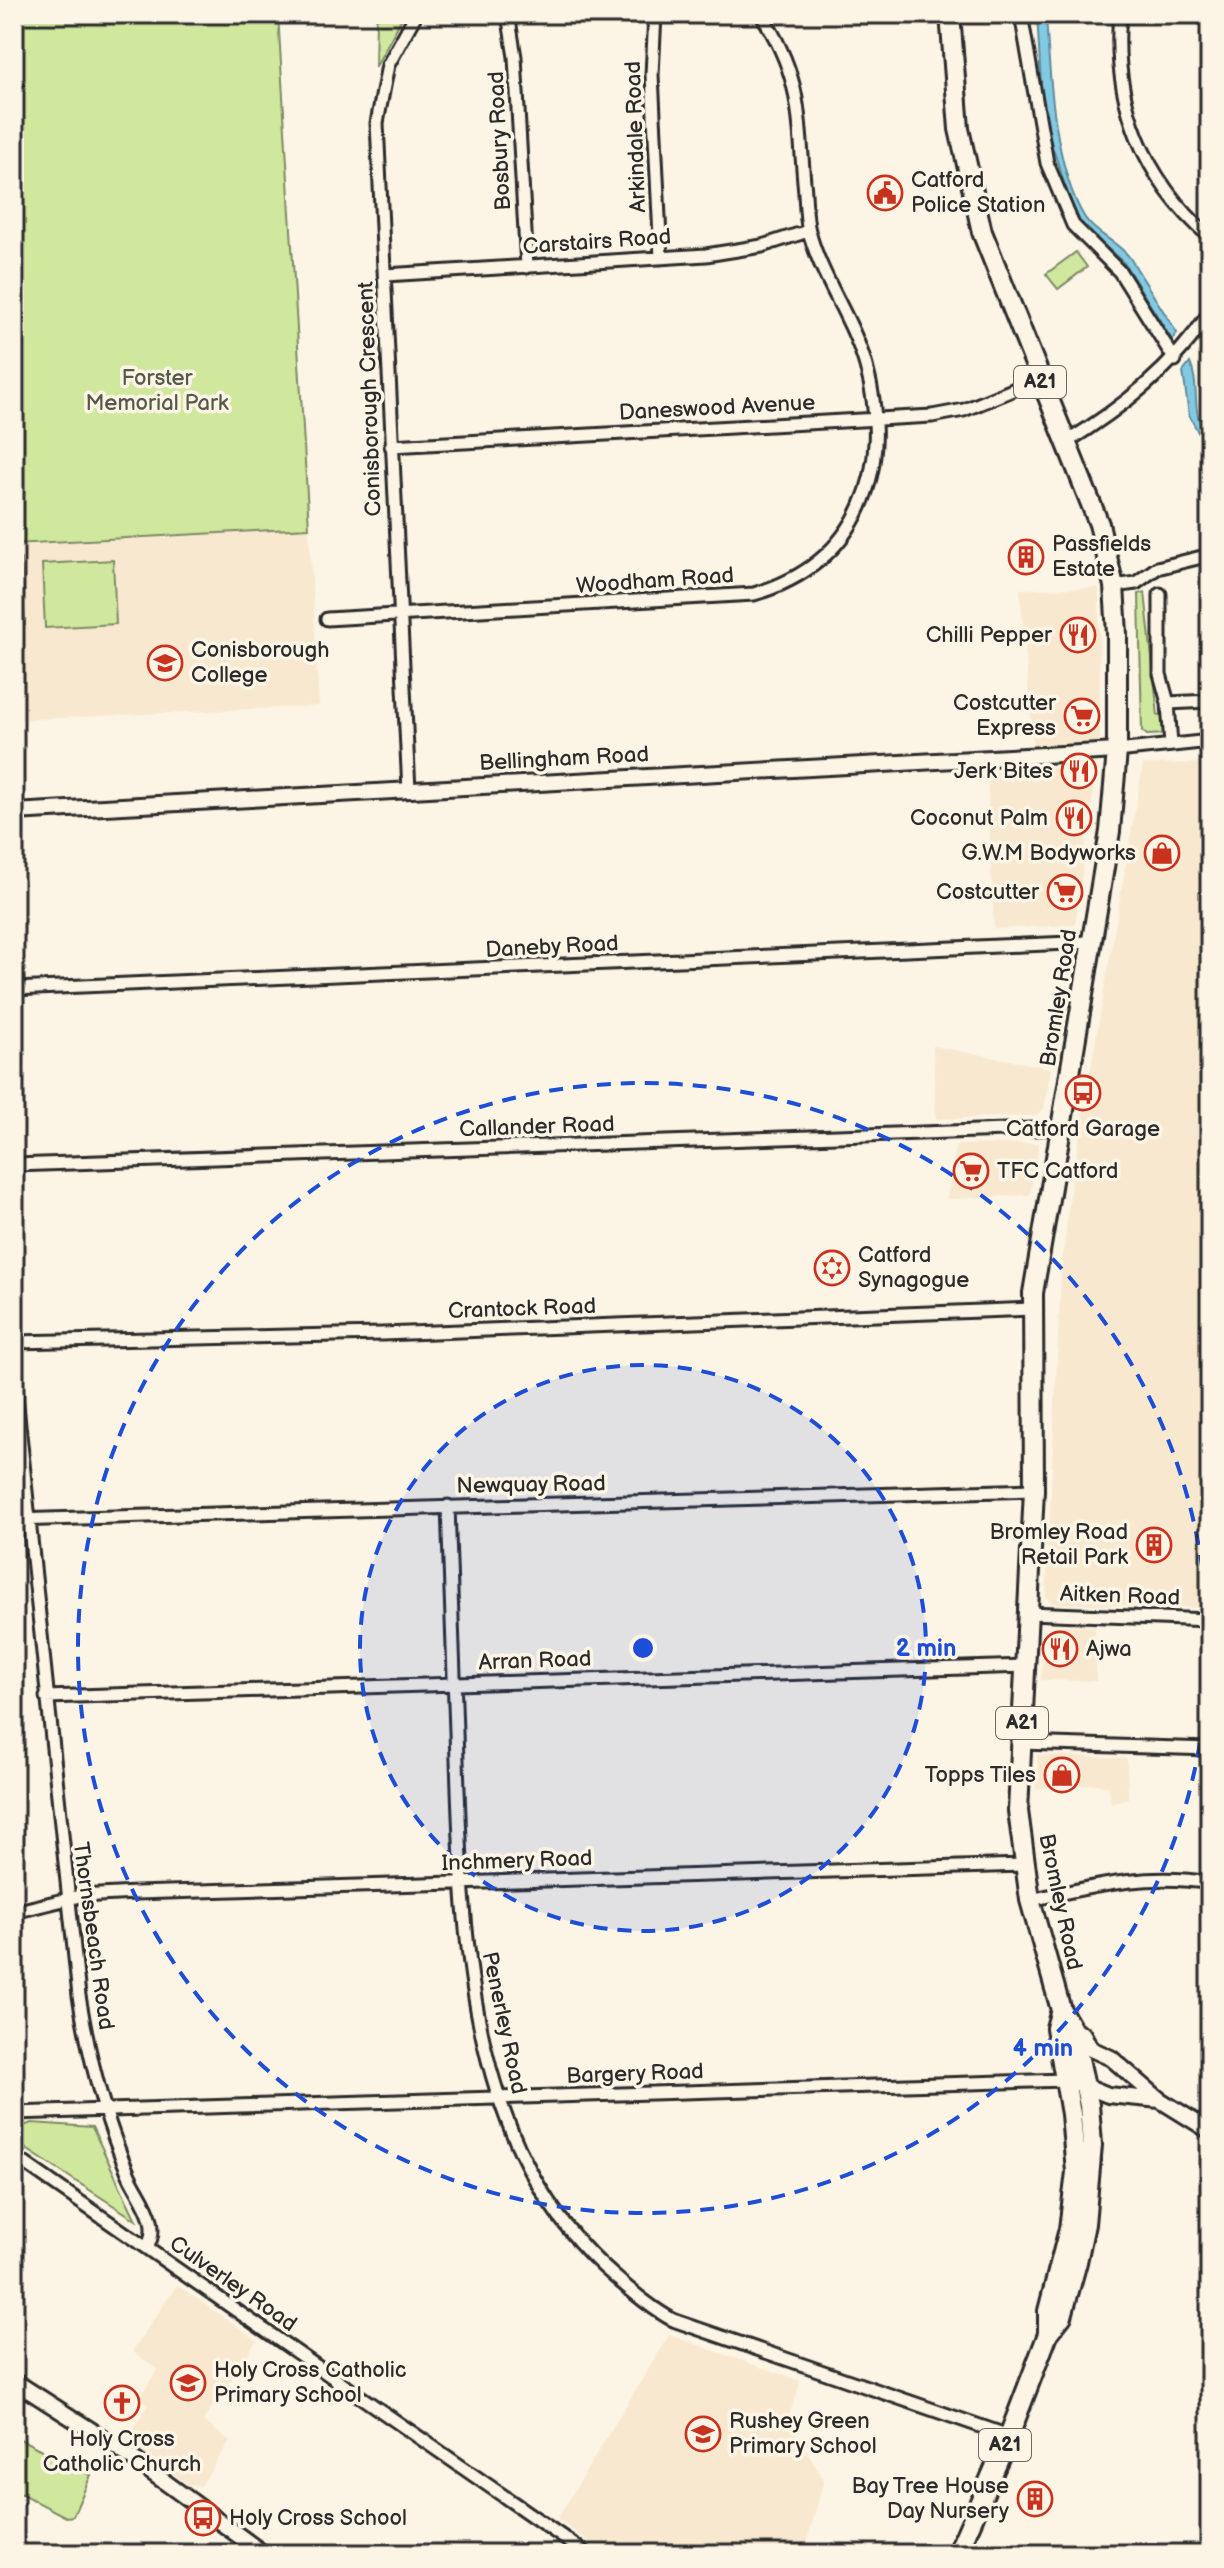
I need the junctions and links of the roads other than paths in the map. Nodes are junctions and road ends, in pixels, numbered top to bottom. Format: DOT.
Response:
graph roads {
  1 [pos="416,14"];
  2 [pos="508,14"];
  3 [pos="655,14"];
  4 [pos="761,14"];
  5 [pos="950,14"];
  6 [pos="1021,14"];
  7 [pos="1120,14"];
  8 [pos="808,231"];
  9 [pos="1210,237"];
  10 [pos="661,258"];
  11 [pos="527,267"];
  12 [pos="385,275"];
  13 [pos="1210,312"];
  14 [pos="1175,360"];
  15 [pos="1039,379"];
  16 [pos="873,420"];
  17 [pos="1065,443"];
  18 [pos="391,446"];
  19 [pos="1210,555"];
  20 [pos="1114,586"];
  21 [pos="1160,594"];
  22 [pos="400,616"];
  23 [pos="327,619"];
  24 [pos="1210,701"];
  25 [pos="1168,703"];
  26 [pos="1210,741"];
  27 [pos="1171,745"];
  28 [pos="1117,751"];
  29 [pos="409,791"];
  30 [pos="14,812"];
  31 [pos="1092,942"];
  32 [pos="14,989"];
  33 [pos="1061,1128"];
  34 [pos="14,1165"];
  35 [pos="1032,1309"];
  36 [pos="14,1342"];
  37 [pos="14,1377"];
  38 [pos="1034,1490"];
  39 [pos="448,1506"];
  40 [pos="28,1519"];
  41 [pos="14,1520"];
  42 [pos="1028,1613"];
  43 [pos="1210,1620"];
  44 [pos="1026,1666"];
  45 [pos="454,1684"];
  46 [pos="46,1697"];
  47 [pos="1021,1743"];
  48 [pos="1210,1749"];
  49 [pos="1023,1865"];
  50 [pos="460,1883"];
  51 [pos="1210,1883"];
  52 [pos="66,1900"];
  53 [pos="1030,1900"];
  54 [pos="14,1912"];
  55 [pos="1061,2010"];
  56 [pos="1073,2031"];
  57 [pos="1131,2075"];
  58 [pos="1075,2081"];
  59 [pos="1108,2095"];
  60 [pos="1124,2095"];
  61 [pos="498,2099"];
  62 [pos="1160,2100"];
  63 [pos="1089,2105"];
  64 [pos="105,2111"];
  65 [pos="14,2113"];
  66 [pos="1210,2131"];
  67 [pos="14,2156"];
  68 [pos="147,2248"];
  69 [pos="1048,2334"];
  70 [pos="14,2381"];
  71 [pos="1009,2436"];
  72 [pos="264,2554"];
  73 [pos="587,2554"];
  74 [pos="957,2554"];
  1 -- 12 [label="street, Conisborough Crescent"];
  2 -- 11 [label="street, Bosbury Road"];
  3 -- 10 [label="street, Arkindale Road"];
  4 -- 8 [label="street"];
  5 -- 15 [label="main road, Bromley Road / A21"];
  6 -- 14 [label="street"];
  7 -- 9 [label="street"];
  8 -- 10 [label="street, Carstairs Road"];
  8 -- 16 [label="street"];
  10 -- 11 [label="street, Carstairs Road"];
  11 -- 12 [label="street, Carstairs Road"];
  12 -- 18 [label="street, Conisborough Crescent"];
  13 -- 14 [label="street"];
  14 -- 17 [label="street"];
  15 -- 16 [label="street, Daneswood Avenue"];
  15 -- 17 [label="main road, Bromley Road / A21"];
  16 -- 18 [label="street, Daneswood Avenue"];
  16 -- 22 [label="street, Woodham Road"];
  17 -- 20 [label="main road, Bromley Road / A21"];
  18 -- 22 [label="street, Conisborough Crescent"];
  19 -- 20 [label="street"];
  20 -- 28 [label="main road, Bromley Road / A21"];
  21 -- 25 [label="street"];
  22 -- 23 [label="street, Woodham Road"];
  22 -- 29 [label="street, Conisborough Crescent"];
  24 -- 25 [label="street"];
  25 -- 27 [label="street"];
  26 -- 27 [label="street"];
  27 -- 28 [label="street"];
  28 -- 29 [label="street, Bellingham Road"];
  28 -- 31 [label="main road, Bromley Road / A21"];
  29 -- 30 [label="street, Bellingham Road"];
  31 -- 32 [label="street, Daneby Road"];
  31 -- 33 [label="main road, Bromley Road / A21"];
  33 -- 34 [label="street, Callander Road"];
  33 -- 35 [label="main road, Bromley Road / A21"];
  35 -- 36 [label="street, Crantock Road"];
  35 -- 38 [label="main road, Bromley Road / A21"];
  37 -- 40 [label="street, Thornsbeach Road"];
  38 -- 39 [label="street, Newquay Road"];
  38 -- 42 [label="main road, Bromley Road / A21"];
  39 -- 40 [label="street, Newquay Road"];
  39 -- 45 [label="street, Penerley Road"];
  40 -- 41 [label="street, Newquay Road"];
  40 -- 46 [label="street, Thornsbeach Road"];
  42 -- 43 [label="street, Aitken Road"];
  42 -- 44 [label="main road, Bromley Road / A21"];
  44 -- 45 [label="street, Arran Road"];
  44 -- 47 [label="main road, Bromley Road / A21"];
  45 -- 46 [label="street, Arran Road"];
  45 -- 50 [label="street, Penerley Road"];
  46 -- 52 [label="street, Thornsbeach Road"];
  47 -- 48 [label="street"];
  47 -- 49 [label="main road, Bromley Road / A21"];
  49 -- 50 [label="street, Inchmery Road"];
  49 -- 53 [label="main road, Bromley Road / A21"];
  50 -- 52 [label="street, Inchmery Road"];
  50 -- 61 [label="street, Penerley Road"];
  51 -- 53 [label="street"];
  52 -- 54 [label="street, Inchmery Road"];
  52 -- 64 [label="street, Thornsbeach Road"];
  53 -- 55 [label="main road, Bromley Road / A21"];
  55 -- 56 [label="main road, Bromley Road / A21"];
  55 -- 58 [label="main road, Bromley Road / A21"];
  56 -- 57 [label="street"];
  56 -- 58 [label="main road, Bromley Road / A21"];
  57 -- 60 [label="street"];
  57 -- 62 [label="street"];
  58 -- 59 [label="street"];
  58 -- 61 [label="street, Bargery Road"];
  58 -- 63 [label="main road, Bromley Road / A21"];
  58 -- 69 [label="main road, Bromley Road / A21"];
  59 -- 60 [label="street"];
  59 -- 63 [label="street"];
  60 -- 62 [label="street"];
  61 -- 64 [label="street, Bargery Road"];
  61 -- 71 [label="street, Penerley Road"];
  62 -- 66 [label="street"];
  63 -- 69 [label="main road, Bromley Road / A21"];
  64 -- 65 [label="street, Bargery Road"];
  64 -- 68 [label="street, Thornsbeach Road"];
  67 -- 68 [label="street, Culverley Road"];
  68 -- 73 [label="street, Culverley Road"];
  69 -- 71 [label="main road, Bromley Road / A21"];
  70 -- 72 [label="street"];
  71 -- 74 [label="main road, Bromley Road / A21"];
}
